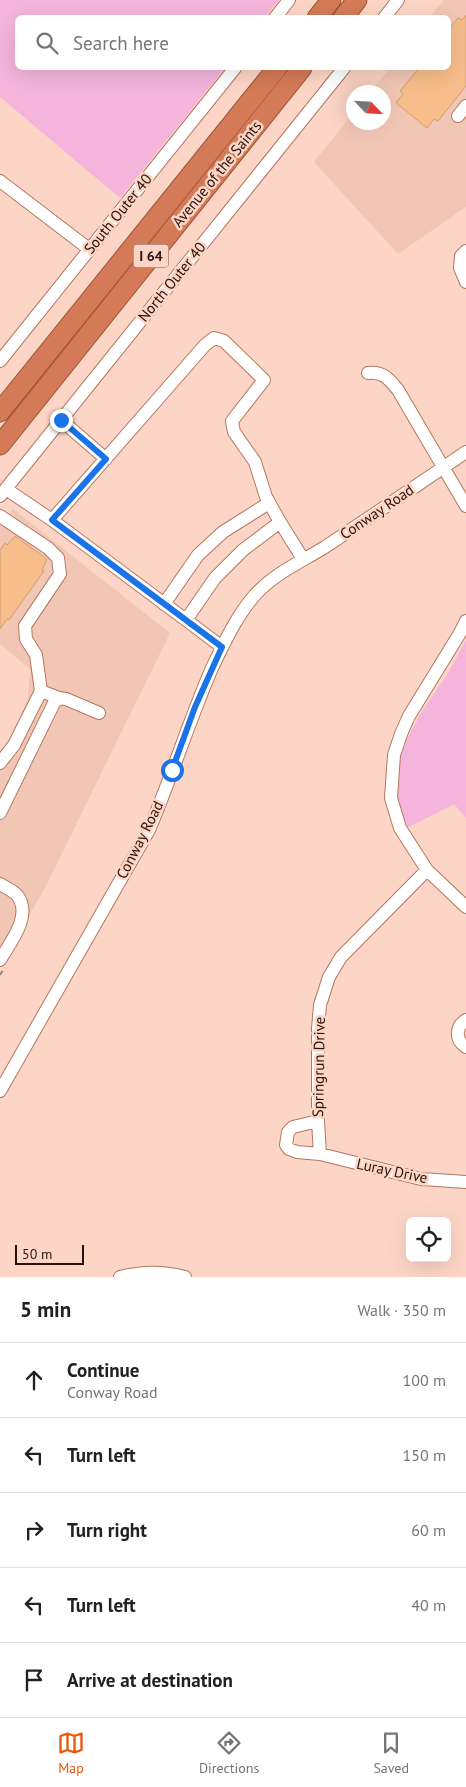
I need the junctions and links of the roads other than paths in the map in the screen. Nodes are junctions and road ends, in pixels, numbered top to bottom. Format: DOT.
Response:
graph roads {
  1 [pos="289,0"];
  2 [pos="331,0"];
  3 [pos="357,0"];
  4 [pos="398,0"];
  5 [pos="278,15"];
  6 [pos="319,15"];
  7 [pos="345,15"];
  8 [pos="386,15"];
  9 [pos="234,70"];
  10 [pos="275,70"];
  11 [pos="300,70"];
  12 [pos="342,70"];
  13 [pos="0,182"];
  14 [pos="89,249"];
  15 [pos="466,251"];
  16 [pos="466,282"];
  17 [pos="0,361"];
  18 [pos="368,373"];
  19 [pos="0,412"];
  20 [pos="61,420"];
  21 [pos="0,445"];
  22 [pos="466,452"];
  23 [pos="106,459"];
  24 [pos="442,468"];
  25 [pos="3,492"];
  26 [pos="269,503"];
  27 [pos="466,506"];
  28 [pos="0,516"];
  29 [pos="52,520"];
  30 [pos="280,522"];
  31 [pos="303,559"];
  32 [pos="164,604"];
  33 [pos="186,620"];
  34 [pos="466,621"];
  35 [pos="222,647"];
  36 [pos="41,691"];
  37 [pos="59,698"];
  38 [pos="99,712"];
  39 [pos="0,763"];
  40 [pos="0,813"];
  41 [pos="427,870"];
  42 [pos="0,884"];
  43 [pos="466,907"];
  44 [pos="0,960"];
  45 [pos="466,1020"];
  46 [pos="466,1047"];
  47 [pos="0,1091"];
  48 [pos="318,1121"];
  49 [pos="320,1154"];
  50 [pos="466,1182"];
  51 [pos="120,1277"];
  52 [pos="185,1277"];
  1 -- 5 [label="street"];
  2 -- 6 [label="highway"];
  3 -- 7 [label="highway"];
  4 -- 8 [label="street"];
  9 -- 14 [label="street, South Outer 40"];
  10 -- 19 [label="highway, Avenue of the Saints / I 64"];
  11 -- 21 [label="highway, Avenue of the Saints / I 64"];
  12 -- 20 [label="street, North Outer 40"];
  13 -- 14 [label="street"];
  14 -- 17 [label="street, South Outer 40"];
  15 -- 16 [label="street"];
  18 -- 24 [label="street"];
  20 -- 23 [label="street"];
  20 -- 25 [label="street, North Outer 40"];
  22 -- 24 [label="street, Conway Road"];
  23 -- 26 [label="street"];
  23 -- 29 [label="street"];
  24 -- 27 [label="street"];
  24 -- 31 [label="street, Conway Road"];
  25 -- 29 [label="street"];
  26 -- 30 [label="street"];
  26 -- 32 [label="street"];
  28 -- 36 [label="street"];
  29 -- 32 [label="street"];
  30 -- 31 [label="street"];
  30 -- 33 [label="street"];
  31 -- 35 [label="street, Conway Road"];
  32 -- 33 [label="street"];
  33 -- 35 [label="street"];
  34 -- 41 [label="street"];
  35 -- 47 [label="street, Conway Road"];
  36 -- 37 [label="street"];
  36 -- 39 [label="street"];
  37 -- 38 [label="street"];
  37 -- 40 [label="street"];
  41 -- 43 [label="street"];
  41 -- 48 [label="street, Springrun Drive"];
  42 -- 44 [label="street"];
  45 -- 46 [label="street"];
  48 -- 49 [label="street, Springrun Drive"];
  48 -- 49 [label="street, Luray Drive"];
  49 -- 50 [label="street, Luray Drive"];
  51 -- 52 [label="street"];
}
